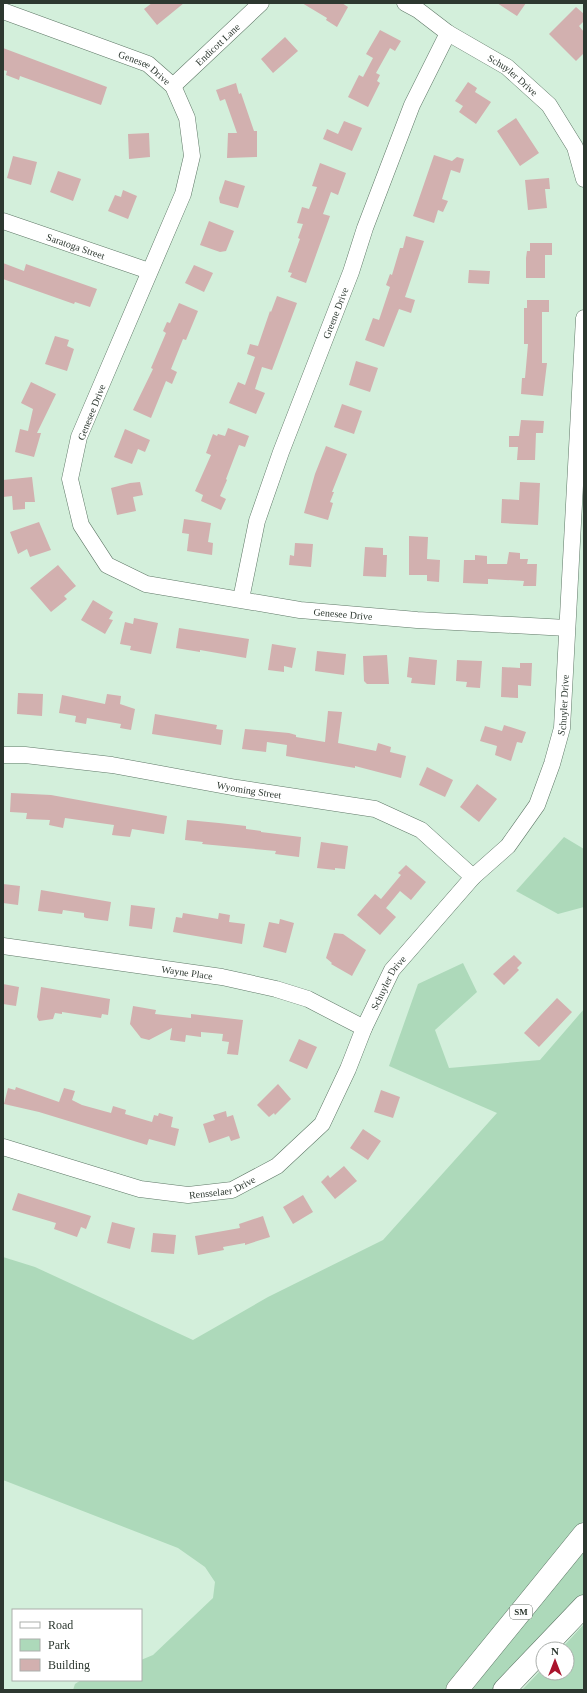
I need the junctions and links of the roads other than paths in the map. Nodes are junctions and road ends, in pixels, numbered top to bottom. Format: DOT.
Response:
graph roads {
  1 [pos="261,3"];
  2 [pos="405,3"];
  3 [pos="3,12"];
  4 [pos="448,33"];
  5 [pos="173,86"];
  6 [pos="584,179"];
  7 [pos="3,221"];
  8 [pos="150,271"];
  9 [pos="584,318"];
  10 [pos="241,599"];
  11 [pos="567,628"];
  12 [pos="3,755"];
  13 [pos="473,877"];
  14 [pos="3,946"];
  15 [pos="364,1028"];
  16 [pos="3,1147"];
  17 [pos="584,1534"];
  18 [pos="584,1606"];
  19 [pos="551,1641"];
  20 [pos="535,1657"];
  21 [pos="457,1690"];
  22 [pos="504,1690"];
  1 -- 5 [label="street, Endicott Lane"];
  2 -- 4 [label="street, Schuyler Drive"];
  3 -- 5 [label="street, Genesee Drive"];
  4 -- 6 [label="street, Schuyler Drive"];
  4 -- 10 [label="street, Greene Drive"];
  5 -- 8 [label="street, Genesee Drive"];
  7 -- 8 [label="street, Saratoga Street"];
  8 -- 10 [label="street, Genesee Drive"];
  9 -- 11 [label="street, Schuyler Drive"];
  10 -- 11 [label="street, Genesee Drive"];
  11 -- 13 [label="street, Schuyler Drive"];
  12 -- 13 [label="street, Wyoming Street"];
  13 -- 15 [label="street, Schuyler Drive"];
  14 -- 15 [label="street, Wayne Place"];
  15 -- 16 [label="street, Rensselaer Drive"];
  17 -- 21 [label="highway, SM"];
  18 -- 19 [label="highway"];
  20 -- 22 [label="highway"];
}
